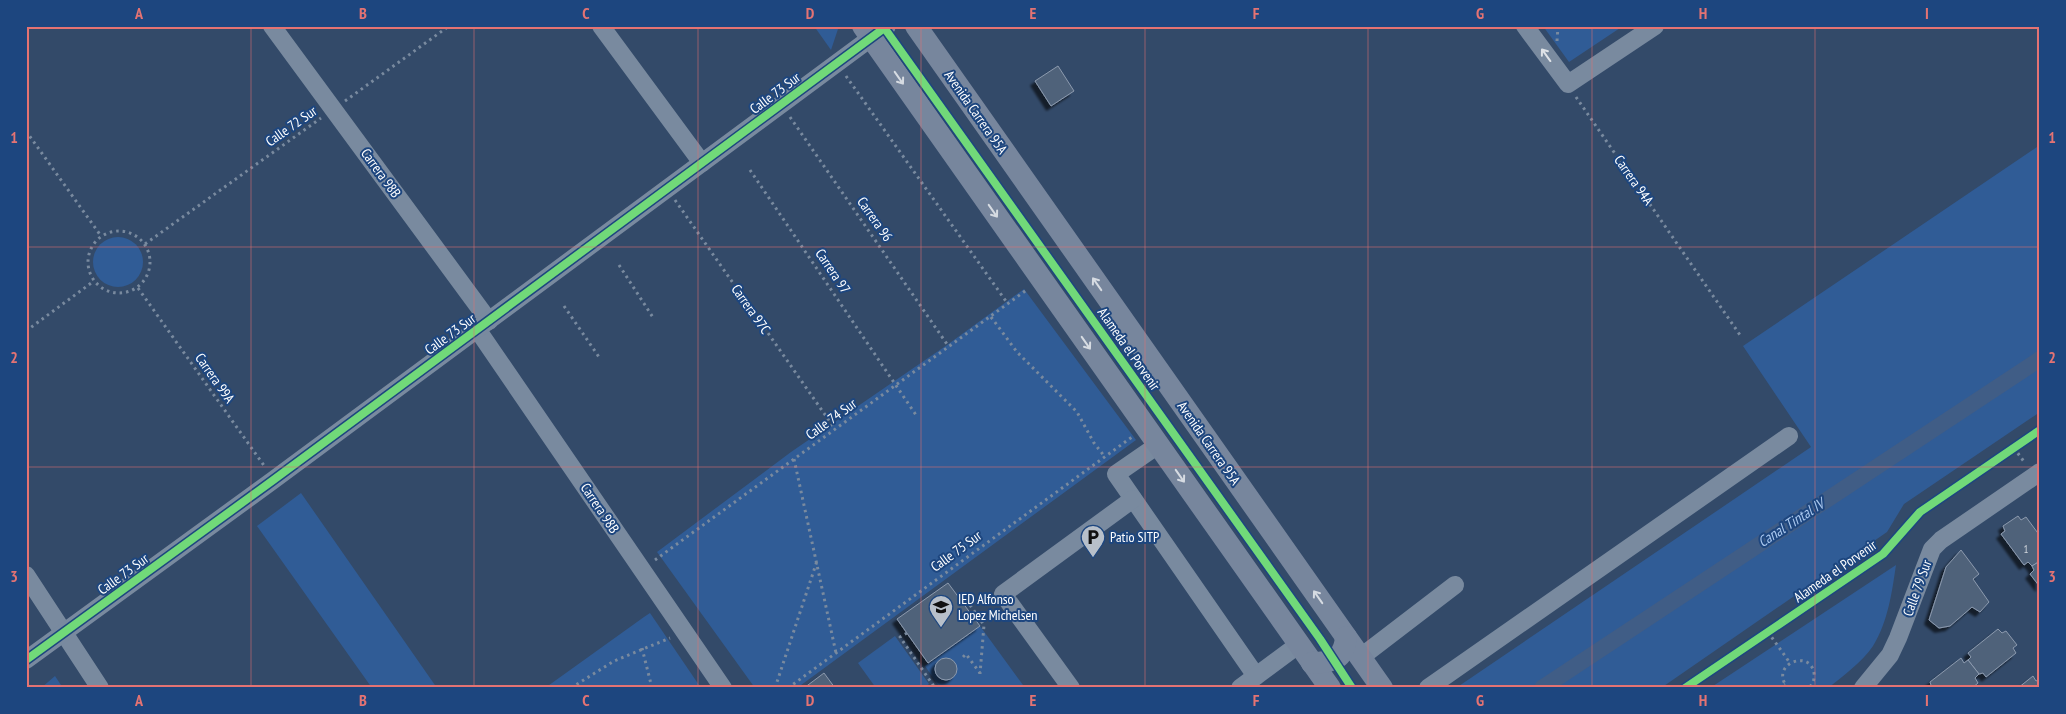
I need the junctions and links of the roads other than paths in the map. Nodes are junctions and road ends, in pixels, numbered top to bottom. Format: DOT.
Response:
graph roads {
  1 [pos="272,26"];
  2 [pos="601,26"];
  3 [pos="916,26"];
  4 [pos="1525,26"];
  5 [pos="1655,26"];
  6 [pos="874,30"];
  7 [pos="702,163"];
  8 [pos="483,325"];
  9 [pos="1789,436"];
  10 [pos="1158,445"];
  11 [pos="2038,478"];
  12 [pos="1133,499"];
  13 [pos="26,575"];
  14 [pos="1455,585"];
  15 [pos="64,632"];
  16 [pos="1346,637"];
  17 [pos="1298,645"];
  18 [pos="1361,658"];
  19 [pos="26,660"];
  20 [pos="1312,663"];
  21 [pos="1256,676"];
  22 [pos="100,688"];
  23 [pos="723,688"];
  24 [pos="1071,688"];
  25 [pos="1240,688"];
  26 [pos="1330,688"];
  27 [pos="1382,688"];
  28 [pos="1428,688"];
  29 [pos="1863,688"];
  1 -- 8 [label="street, Carrera 98B"];
  2 -- 7 [label="street"];
  16 -- 3 [label="main road, Avenida Carrera 95A, one-way"];
  5 -- 4 [label="street, one-way"];
  6 -- 7 [label="street, Calle 73 Sur"];
  6 -- 10 [label="main road, one-way"];
  7 -- 8 [label="street, Calle 73 Sur"];
  8 -- 15 [label="street, Calle 73 Sur"];
  8 -- 23 [label="street, Carrera 98B"];
  9 -- 28 [label="street"];
  10 -- 12 [label="street"];
  10 -- 17 [label="main road, one-way"];
  11 -- 29 [label="street, Calle 79 Sur"];
  12 -- 21 [label="street"];
  12 -- 24 [label="street"];
  13 -- 15 [label="street"];
  14 -- 18 [label="street"];
  15 -- 19 [label="street, Calle 73 Sur"];
  15 -- 22 [label="street"];
  16 -- 18 [label="main road, Avenida Carrera 95A"];
  16 -- 20 [label="main road"];
  17 -- 20 [label="main road"];
  17 -- 21 [label="street"];
  18 -- 27 [label="main road, Avenida Carrera 95A"];
  20 -- 26 [label="main road"];
  21 -- 25 [label="street"];
}
